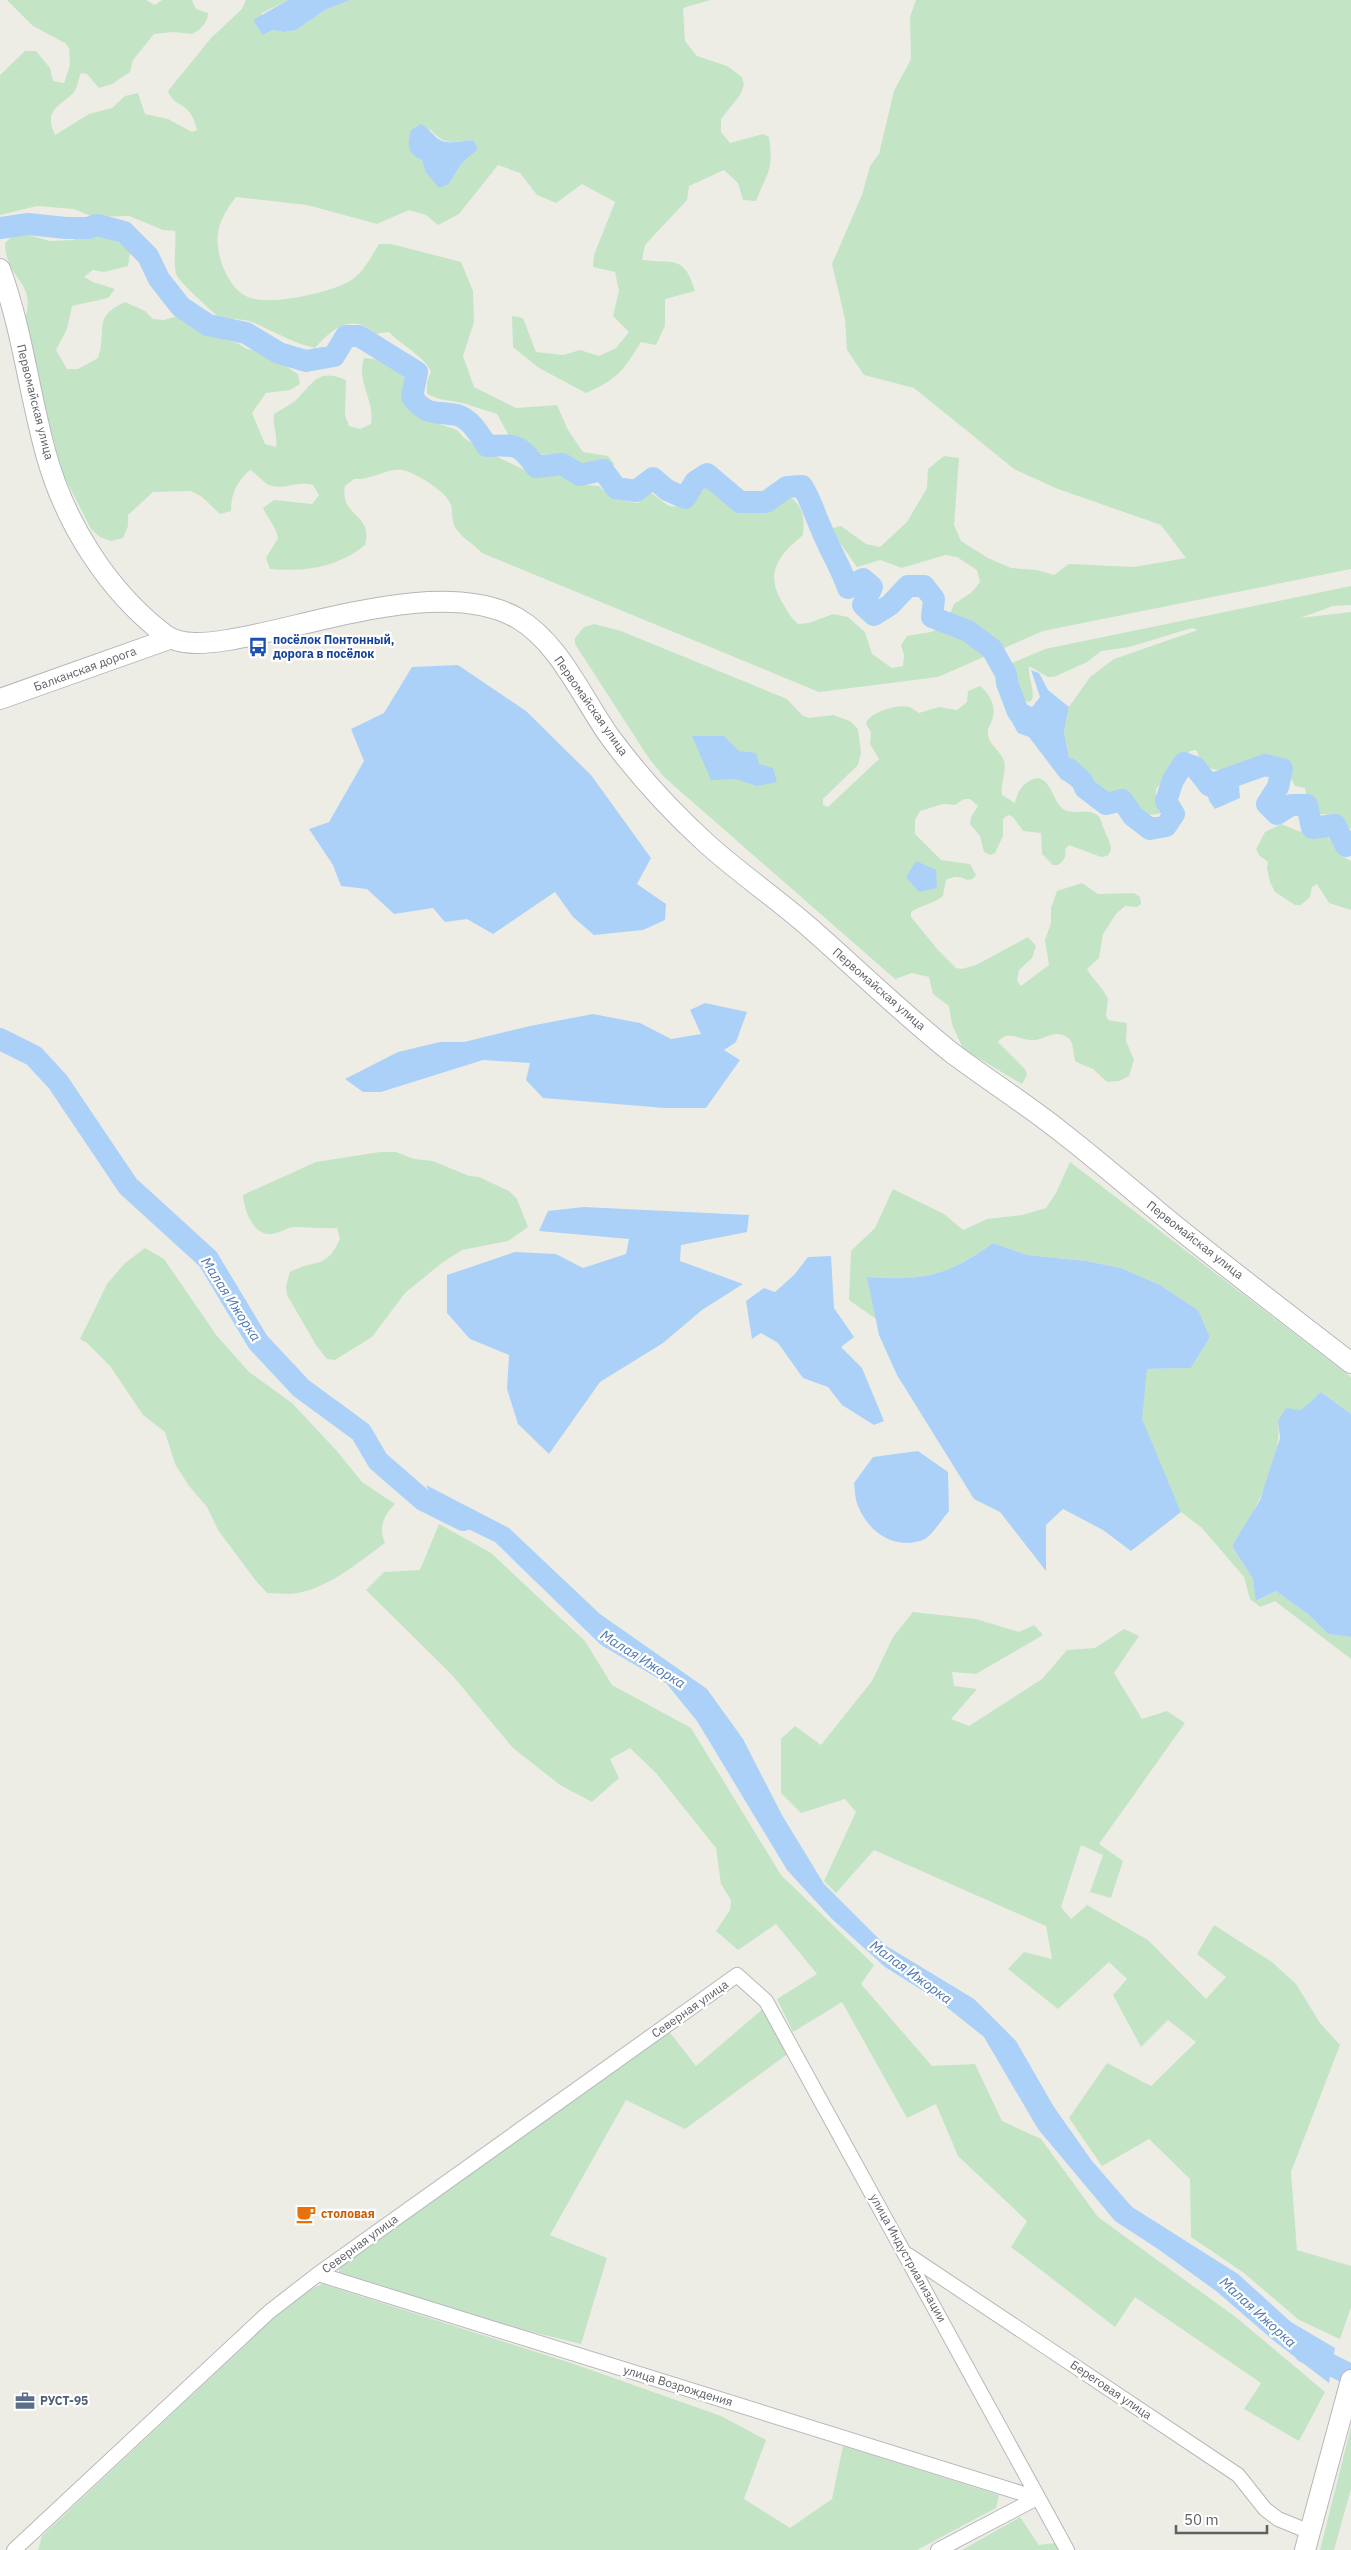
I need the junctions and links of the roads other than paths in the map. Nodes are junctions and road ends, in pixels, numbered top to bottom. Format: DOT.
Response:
graph roads {
  1 [pos="0,269"];
  2 [pos="169,639"];
  3 [pos="0,699"];
  4 [pos="1351,1362"];
  5 [pos="737,1975"];
  6 [pos="905,2253"];
  7 [pos="318,2274"];
  8 [pos="1351,2380"];
  9 [pos="1037,2498"];
  10 [pos="1308,2541"];
  11 [pos="14,2550"];
  12 [pos="938,2550"];
  13 [pos="1067,2550"];
  1 -- 2 [label="street, Первомайская улица"];
  2 -- 3 [label="street, Балканская дорога"];
  2 -- 4 [label="street, Первомайская улица"];
  5 -- 6 [label="street, улица Индустриализации"];
  5 -- 7 [label="street, Северная улица"];
  6 -- 9 [label="street, улица Индустриализации"];
  6 -- 10 [label="street, Береговая улица"];
  7 -- 9 [label="street, улица Возрождения"];
  7 -- 11 [label="street, Северная улица"];
  8 -- 10 [label="street"];
  9 -- 12 [label="street"];
  9 -- 13 [label="street, улица Индустриализации"];
}
